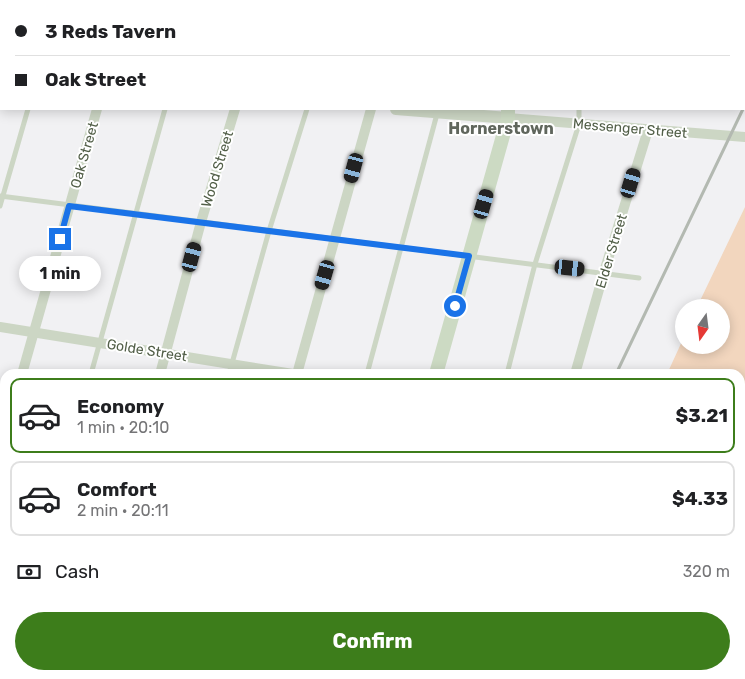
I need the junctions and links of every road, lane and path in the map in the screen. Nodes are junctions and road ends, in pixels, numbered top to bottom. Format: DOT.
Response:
graph roads {
  1 [pos="28,110"];
  2 [pos="97,110"];
  3 [pos="165,110"];
  4 [pos="235,110"];
  5 [pos="307,110"];
  6 [pos="371,110"];
  7 [pos="438,110"];
  8 [pos="579,110"];
  9 [pos="508,113"];
  10 [pos="579,124"];
  11 [pos="648,130"];
  12 [pos="745,137"];
  13 [pos="1,196"];
  14 [pos="0,206"];
  15 [pos="69,206"];
  16 [pos="135,214"];
  17 [pos="201,222"];
  18 [pos="269,231"];
  19 [pos="335,239"];
  20 [pos="401,247"];
  21 [pos="469,256"];
  22 [pos="535,264"];
  23 [pos="604,272"];
  24 [pos="639,278"];
  25 [pos="0,327"];
  26 [pos="33,332"];
  27 [pos="100,343"];
  28 [pos="165,353"];
  29 [pos="23,369"];
  30 [pos="92,369"];
  31 [pos="161,369"];
  32 [pos="231,369"];
  33 [pos="298,369"];
  34 [pos="368,369"];
  35 [pos="437,369"];
  36 [pos="508,369"];
  37 [pos="576,369"];
  1 -- 13 [label="lane"];
  2 -- 15 [label="street, Oak Street"];
  3 -- 16 [label="lane"];
  4 -- 17 [label="street, Wood Street"];
  5 -- 18 [label="lane"];
  6 -- 19 [label="street"];
  7 -- 9 [label="street, Messenger Street"];
  7 -- 20 [label="lane"];
  8 -- 10 [label="lane"];
  9 -- 10 [label="street, Messenger Street"];
  9 -- 21 [label="main road"];
  10 -- 11 [label="street, Messenger Street"];
  10 -- 22 [label="lane"];
  11 -- 12 [label="street, Messenger Street"];
  11 -- 23 [label="street, Elder Street"];
  13 -- 14 [label="lane"];
  13 -- 15 [label="lane"];
  15 -- 16 [label="lane"];
  15 -- 26 [label="street, Oak Street"];
  16 -- 17 [label="lane"];
  16 -- 27 [label="lane"];
  17 -- 18 [label="lane"];
  17 -- 28 [label="street, Wood Street"];
  18 -- 19 [label="lane"];
  18 -- 32 [label="lane"];
  19 -- 20 [label="lane"];
  19 -- 33 [label="street"];
  20 -- 21 [label="lane"];
  20 -- 34 [label="lane"];
  21 -- 22 [label="lane"];
  21 -- 35 [label="main road"];
  22 -- 23 [label="lane"];
  22 -- 36 [label="lane"];
  23 -- 24 [label="lane"];
  23 -- 37 [label="street, Elder Street"];
  25 -- 26 [label="street, Golde Street"];
  26 -- 27 [label="street, Golde Street"];
  26 -- 29 [label="street, Oak Street"];
  27 -- 28 [label="street, Golde Street"];
  27 -- 30 [label="lane"];
  28 -- 31 [label="street, Wood Street"];
  28 -- 32 [label="street, Golde Street"];
}
